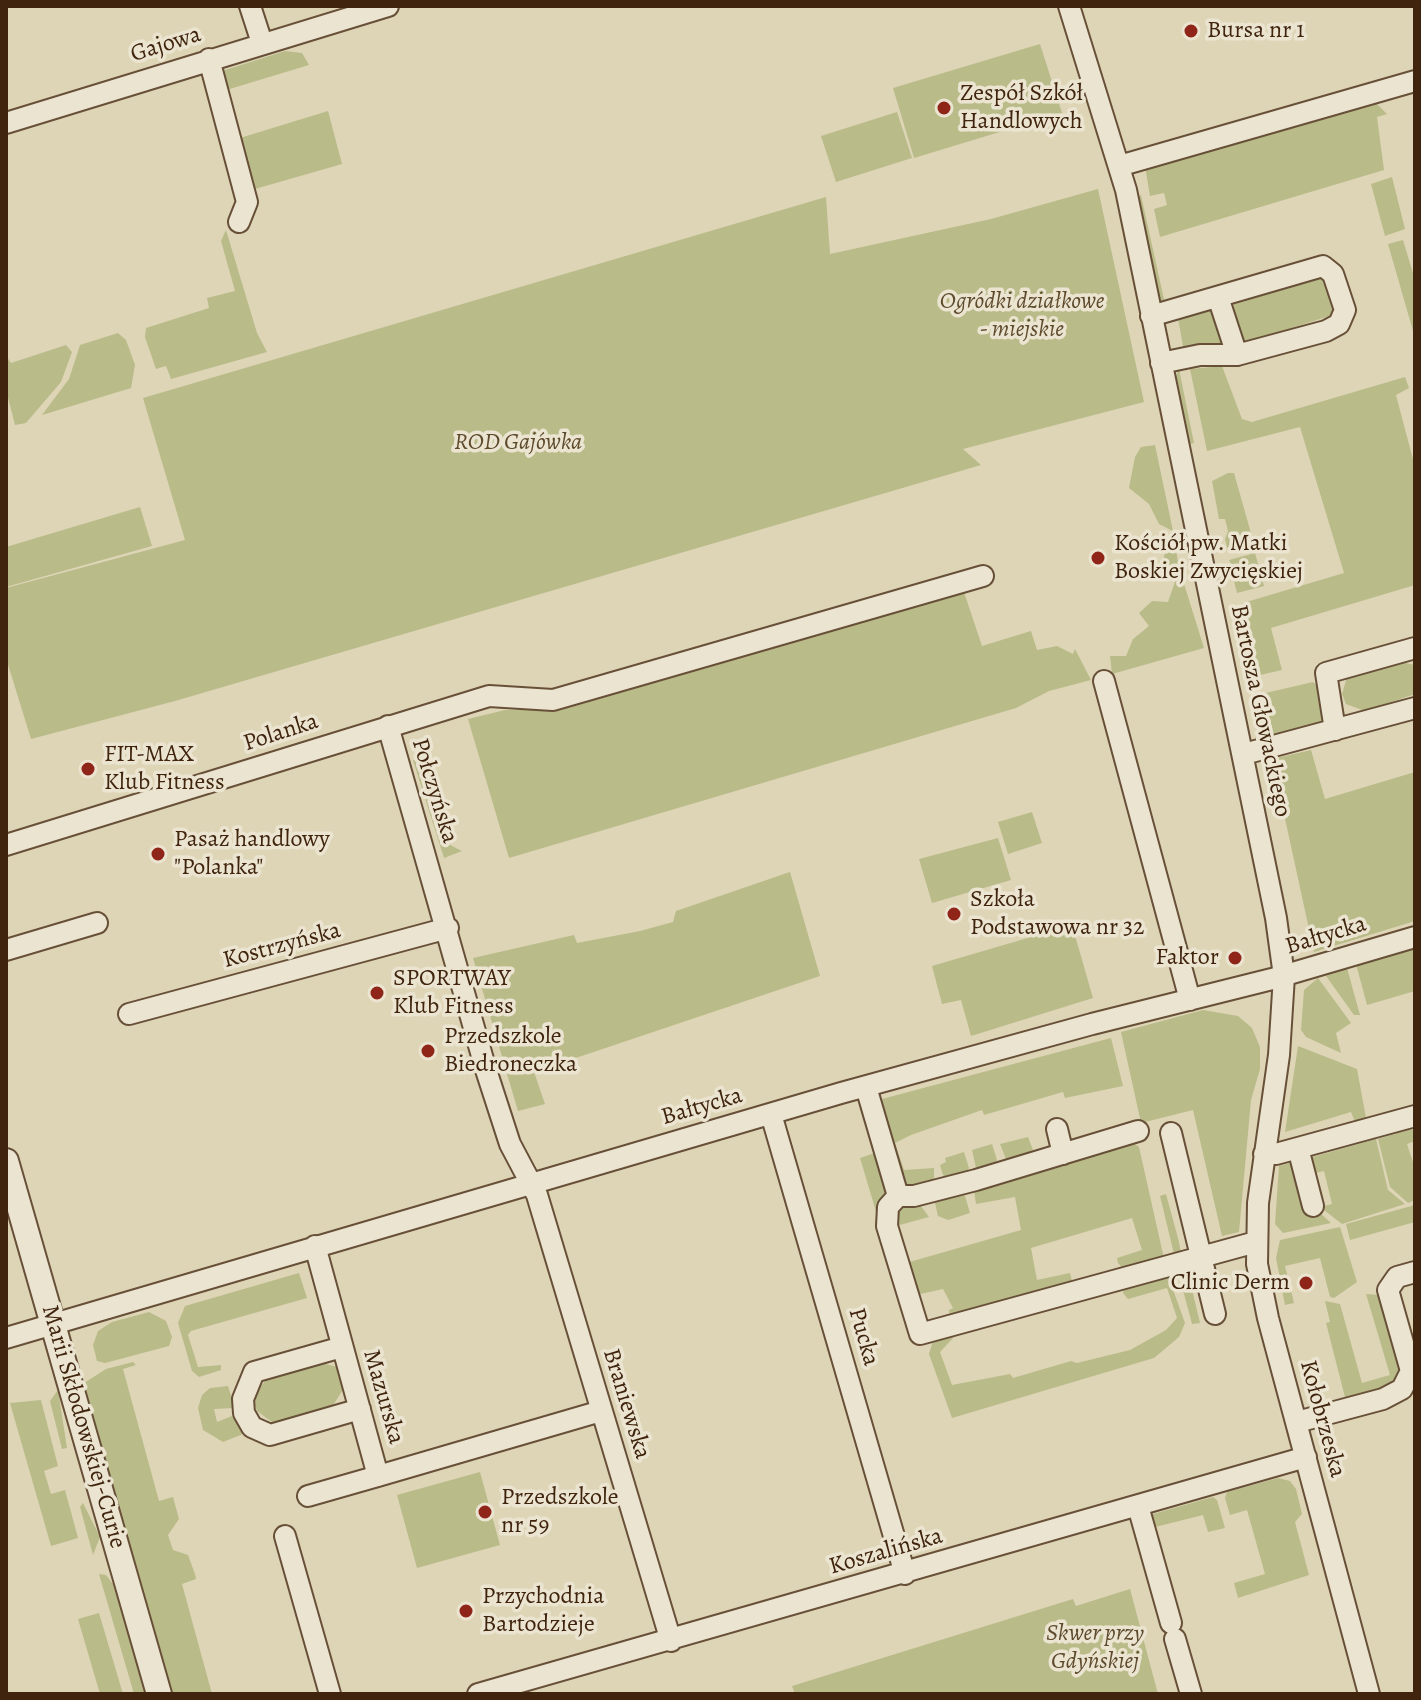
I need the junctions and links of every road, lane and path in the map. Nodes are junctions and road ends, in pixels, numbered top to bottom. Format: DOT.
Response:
graph roads {
  1 [pos="250,6"];
  2 [pos="388,6"];
  3 [pos="1069,6"];
  4 [pos="262,43"];
  5 [pos="209,59"];
  6 [pos="1415,81"];
  7 [pos="8,116"];
  8 [pos="1119,166"];
  9 [pos="239,222"];
  10 [pos="1218,297"];
  11 [pos="1151,316"];
  12 [pos="1237,355"];
  13 [pos="1161,363"];
  14 [pos="983,576"];
  15 [pos="1415,648"];
  16 [pos="1104,681"];
  17 [pos="1415,708"];
  18 [pos="388,726"];
  19 [pos="1335,730"];
  20 [pos="1244,754"];
  21 [pos="6,845"];
  22 [pos="97,923"];
  23 [pos="448,928"];
  24 [pos="1415,937"];
  25 [pos="6,950"];
  26 [pos="1284,976"];
  27 [pos="1190,1000"];
  28 [pos="129,1014"];
  29 [pos="866,1087"];
  30 [pos="771,1114"];
  31 [pos="1415,1116"];
  32 [pos="1057,1129"];
  33 [pos="1138,1131"];
  34 [pos="1171,1133"];
  35 [pos="1298,1148"];
  36 [pos="1063,1154"];
  37 [pos="1264,1154"];
  38 [pos="6,1161"];
  39 [pos="532,1182"];
  40 [pos="898,1196"];
  41 [pos="1313,1206"];
  42 [pos="1256,1242"];
  43 [pos="315,1246"];
  44 [pos="1201,1258"];
  45 [pos="1415,1272"];
  46 [pos="1215,1314"];
  47 [pos="1407,1323"];
  48 [pos="53,1324"];
  49 [pos="6,1338"];
  50 [pos="342,1347"];
  51 [pos="1412,1362"];
  52 [pos="360,1409"];
  53 [pos="601,1411"];
  54 [pos="1297,1422"];
  55 [pos="1306,1457"];
  56 [pos="378,1476"];
  57 [pos="308,1496"];
  58 [pos="1138,1506"];
  59 [pos="285,1536"];
  60 [pos="905,1574"];
  61 [pos="671,1641"];
  62 [pos="159,1694"];
  63 [pos="330,1694"];
  64 [pos="478,1694"];
  65 [pos="1191,1694"];
  66 [pos="1369,1694"];
  1 -- 4 [label="street"];
  2 -- 4 [label="street, Gajowa"];
  3 -- 8 [label="street, Bartosza Głowackiego"];
  4 -- 5 [label="street, Gajowa"];
  5 -- 7 [label="street, Gajowa"];
  5 -- 9 [label="street"];
  6 -- 8 [label="street"];
  8 -- 11 [label="street, Bartosza Głowackiego"];
  10 -- 11 [label="street"];
  10 -- 12 [label="street"];
  10 -- 12 [label="street"];
  11 -- 13 [label="street, Bartosza Głowackiego"];
  12 -- 13 [label="street"];
  13 -- 20 [label="street, Bartosza Głowackiego"];
  14 -- 18 [label="street, Połczyńska"];
  15 -- 19 [label="street"];
  16 -- 27 [label="street"];
  17 -- 19 [label="street"];
  18 -- 21 [label="street, Polanka"];
  18 -- 23 [label="street, Połczyńska"];
  19 -- 20 [label="street"];
  20 -- 26 [label="street, Bartosza Głowackiego"];
  22 -- 25 [label="street"];
  23 -- 28 [label="street, Kostrzyńska"];
  23 -- 39 [label="street, Połczyńska"];
  24 -- 26 [label="street, Bałtycka"];
  26 -- 27 [label="street, Bałtycka"];
  26 -- 37 [label="street, Bartosza Głowackiego"];
  27 -- 29 [label="street, Bałtycka"];
  29 -- 30 [label="street, Bałtycka"];
  29 -- 40 [label="street"];
  30 -- 39 [label="street, Bałtycka"];
  30 -- 60 [label="street, Pucka"];
  31 -- 35 [label="street"];
  32 -- 36 [label="street"];
  33 -- 36 [label="street"];
  34 -- 44 [label="street"];
  35 -- 37 [label="street"];
  35 -- 41 [label="street"];
  36 -- 40 [label="street"];
  37 -- 42 [label="street, Kołobrzeska"];
  38 -- 48 [label="street, Marii Skłodowskiej-Curie"];
  39 -- 43 [label="street, Bałtycka"];
  39 -- 53 [label="street, Braniewska"];
  40 -- 44 [label="street"];
  42 -- 44 [label="street"];
  42 -- 54 [label="street, Kołobrzeska"];
  43 -- 48 [label="street, Bałtycka"];
  43 -- 50 [label="street, Mazurska"];
  44 -- 46 [label="street"];
  45 -- 47 [label="street"];
  47 -- 51 [label="street"];
  48 -- 49 [label="street, Bałtycka"];
  48 -- 62 [label="street, Marii Skłodowskiej-Curie"];
  50 -- 52 [label="street, Mazurska"];
  50 -- 52 [label="street"];
  51 -- 54 [label="street"];
  52 -- 56 [label="street, Mazurska"];
  53 -- 56 [label="street, Mazurska"];
  53 -- 61 [label="street, Braniewska"];
  54 -- 55 [label="street, Kołobrzeska"];
  55 -- 58 [label="street, Koszalińska"];
  55 -- 66 [label="street, Kołobrzeska"];
  56 -- 57 [label="street"];
  58 -- 60 [label="street, Koszalińska"];
  58 -- 65 [label="street"];
  59 -- 63 [label="street"];
  60 -- 61 [label="street, Koszalińska"];
  61 -- 64 [label="street, Koszalińska"];
}
